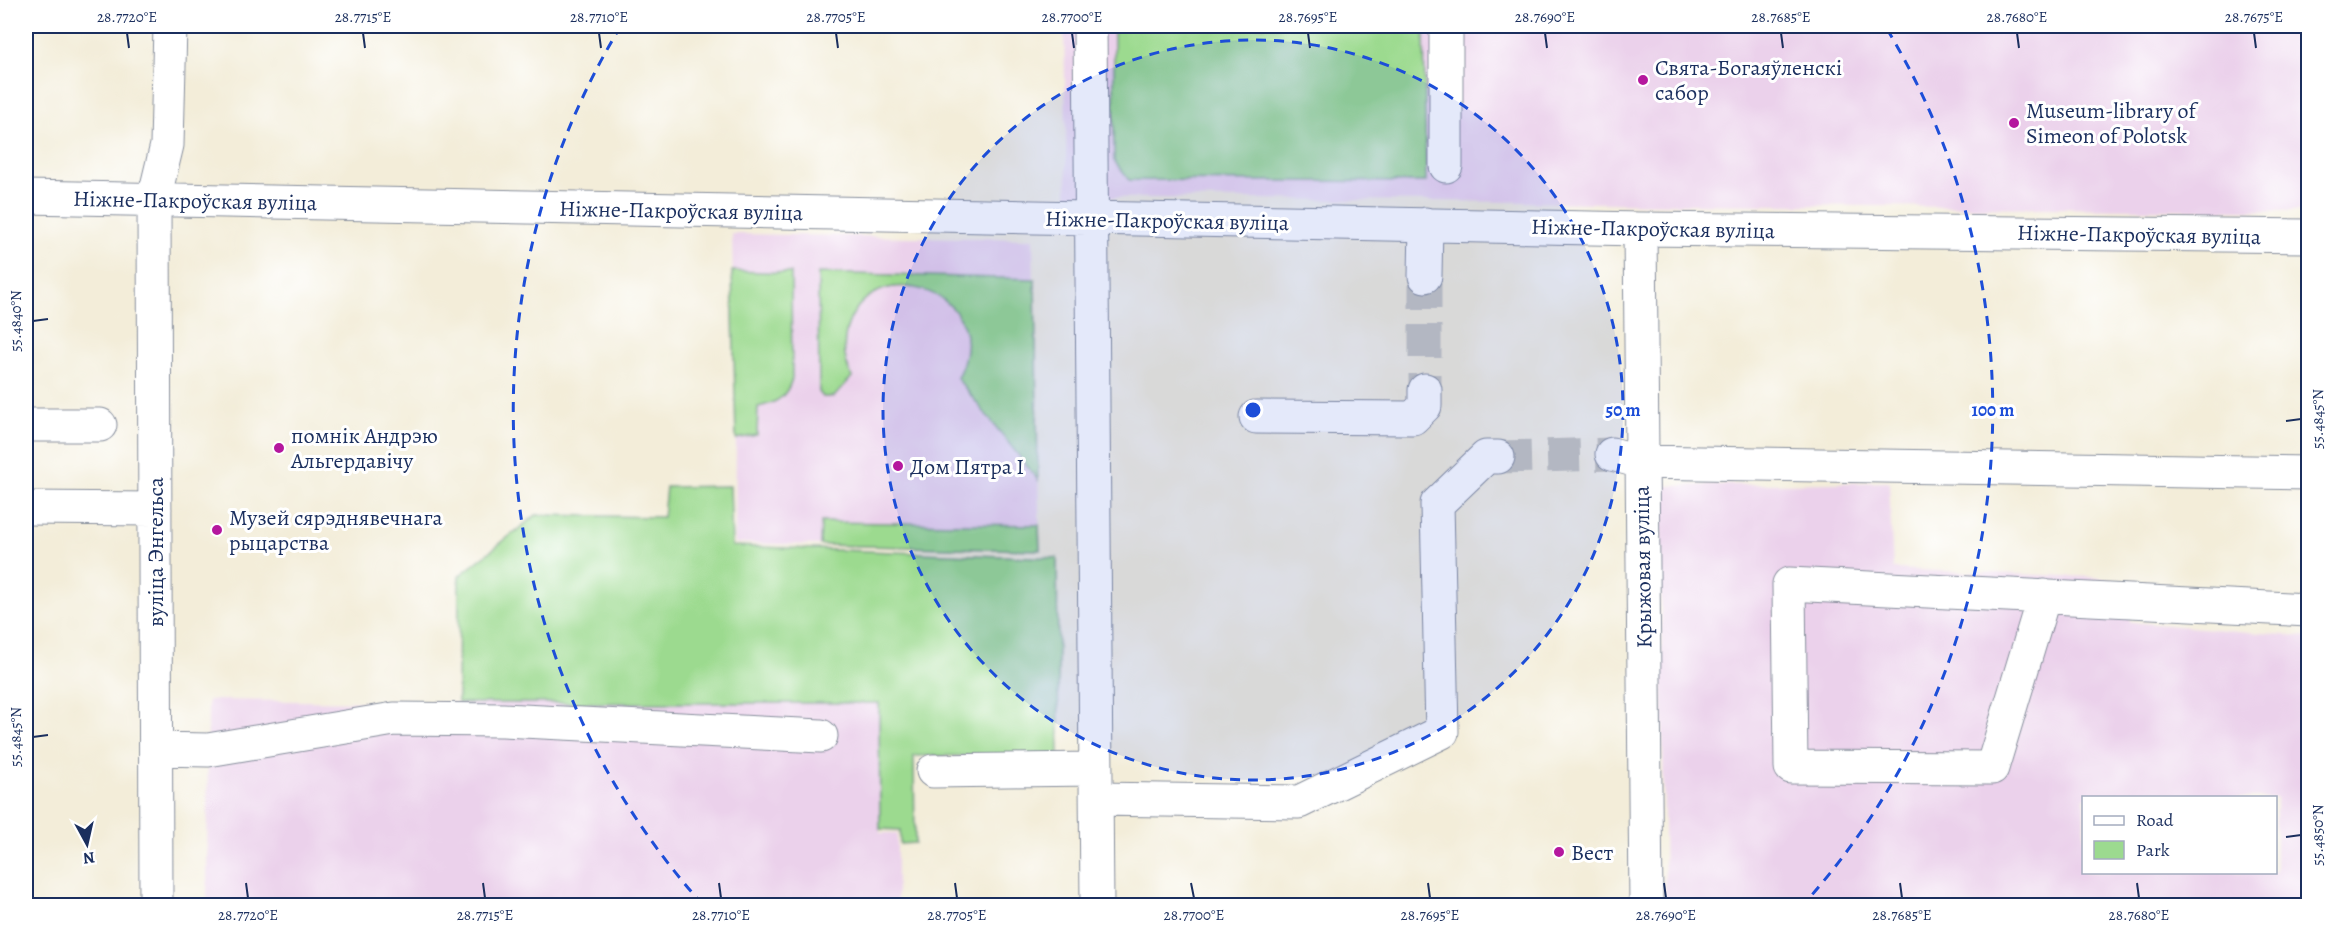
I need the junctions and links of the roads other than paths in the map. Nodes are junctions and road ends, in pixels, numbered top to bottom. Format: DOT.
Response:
graph roads {
  1 [pos="170,26"];
  2 [pos="1090,26"];
  3 [pos="1446,26"];
  4 [pos="1446,166"];
  5 [pos="26,196"];
  6 [pos="154,200"];
  7 [pos="1093,219"];
  8 [pos="1426,224"];
  9 [pos="1640,229"];
  10 [pos="2308,236"];
  11 [pos="1425,276"];
  12 [pos="1425,390"];
  13 [pos="1256,417"];
  14 [pos="26,425"];
  15 [pos="100,425"];
  16 [pos="1498,457"];
  17 [pos="1627,458"];
  18 [pos="2308,473"];
  19 [pos="26,508"];
  20 [pos="155,509"];
  21 [pos="2044,596"];
  22 [pos="2308,610"];
  23 [pos="820,736"];
  24 [pos="156,748"];
  25 [pos="933,771"];
  26 [pos="1096,784"];
  27 [pos="156,906"];
  28 [pos="1097,906"];
  29 [pos="1646,906"];
  1 -- 6 [label="street, вуліца Энгельса"];
  2 -- 7 [label="street"];
  3 -- 4 [label="street"];
  5 -- 6 [label="street, Ніжне-Пакроўская вуліца"];
  6 -- 7 [label="street, Ніжне-Пакроўская вуліца"];
  6 -- 20 [label="street, вуліца Энгельса"];
  7 -- 8 [label="street, Ніжне-Пакроўская вуліца"];
  7 -- 26 [label="street"];
  8 -- 9 [label="street, Ніжне-Пакроўская вуліца"];
  8 -- 11 [label="street"];
  9 -- 10 [label="street, Ніжне-Пакроўская вуліца"];
  9 -- 17 [label="street, Крыжовая вуліца"];
  12 -- 13 [label="street"];
  14 -- 15 [label="street"];
  16 -- 26 [label="street"];
  17 -- 18 [label="street"];
  17 -- 29 [label="street, Крыжовая вуліца"];
  19 -- 20 [label="street"];
  20 -- 24 [label="street, вуліца Энгельса"];
  21 -- 21 [label="street"];
  21 -- 22 [label="street"];
  23 -- 24 [label="street"];
  24 -- 27 [label="street, вуліца Энгельса"];
  25 -- 26 [label="street"];
  26 -- 28 [label="street"];
}
